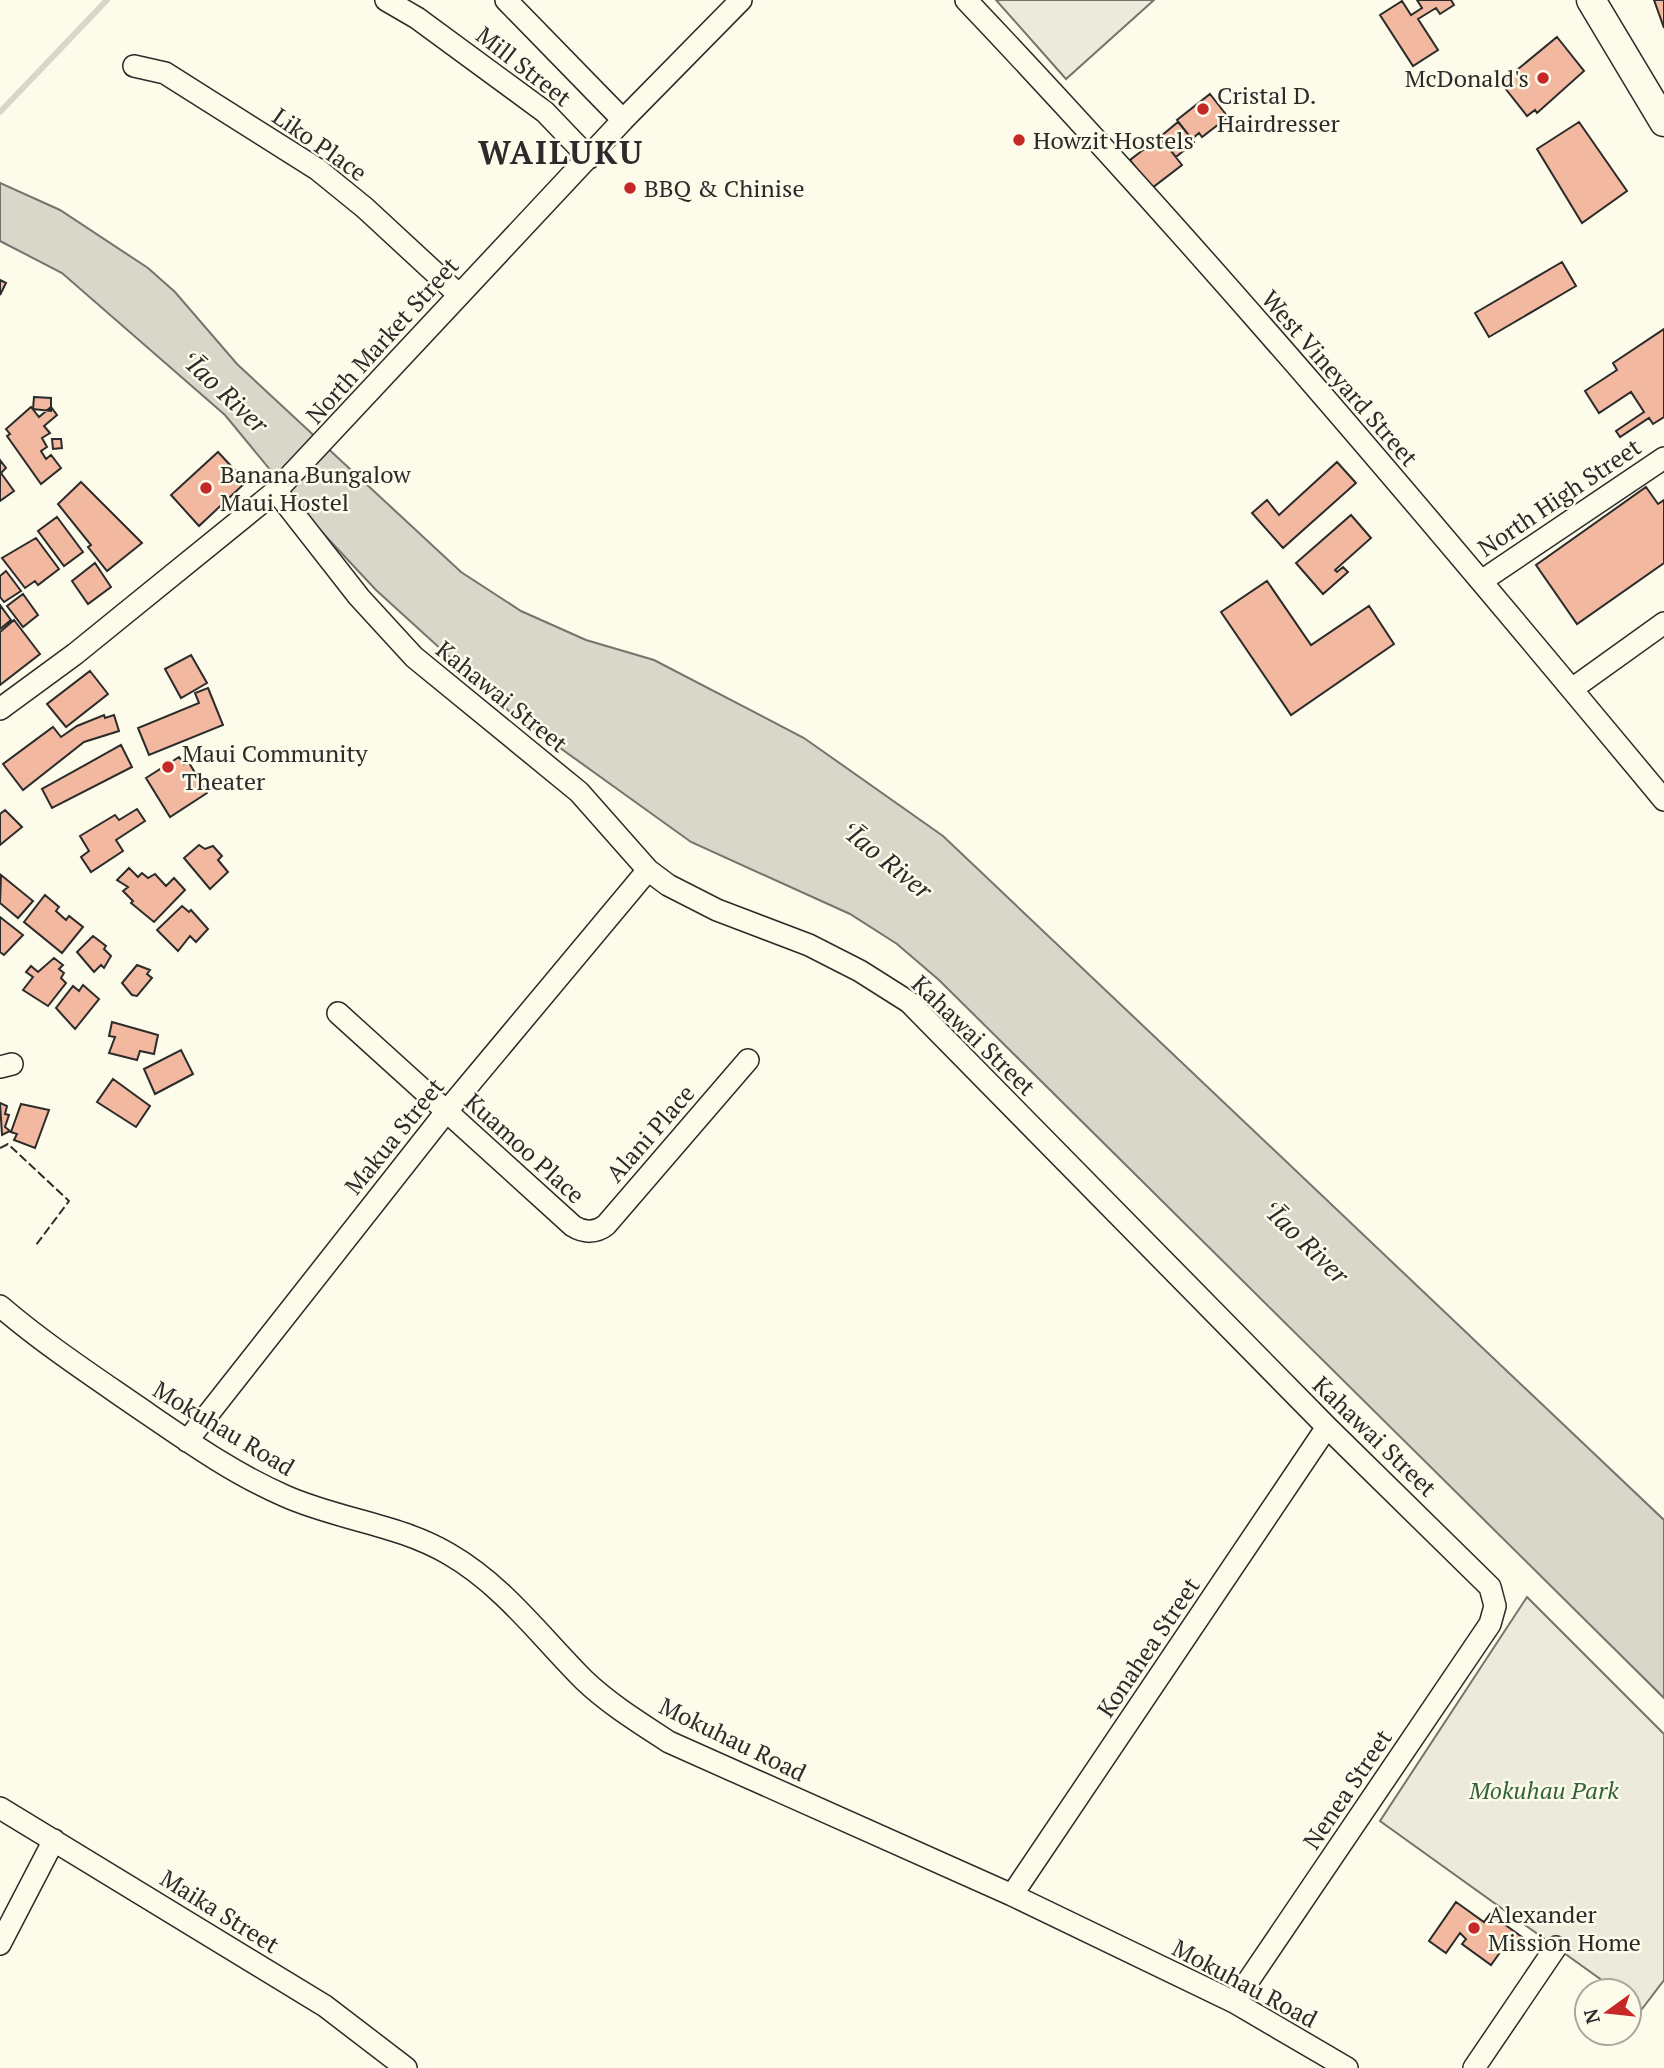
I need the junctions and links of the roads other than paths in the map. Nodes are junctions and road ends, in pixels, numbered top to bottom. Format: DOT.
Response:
graph roads {
  1 [pos="386,0"];
  2 [pos="506,0"];
  3 [pos="741,0"];
  4 [pos="966,0"];
  5 [pos="1591,0"];
  6 [pos="134,66"];
  7 [pos="623,120"];
  8 [pos="1664,122"];
  9 [pos="589,158"];
  10 [pos="458,294"];
  11 [pos="1664,458"];
  12 [pos="276,491"];
  13 [pos="1483,580"];
  14 [pos="1664,623"];
  15 [pos="1572,690"];
  16 [pos="0,709"];
  17 [pos="1664,800"];
  18 [pos="648,870"];
  19 [pos="338,1013"];
  20 [pos="748,1060"];
  21 [pos="446,1112"];
  22 [pos="588,1232"];
  23 [pos="0,1306"];
  24 [pos="1327,1427"];
  25 [pos="187,1441"];
  26 [pos="1495,1602"];
  27 [pos="0,1808"];
  28 [pos="54,1840"];
  29 [pos="1012,1895"];
  30 [pos="0,1944"];
  31 [pos="1556,1947"];
  32 [pos="1234,2002"];
  33 [pos="407,2068"];
  34 [pos="1347,2068"];
  35 [pos="1474,2068"];
  1 -- 9 [label="street, Mill Street"];
  2 -- 7 [label="street"];
  3 -- 7 [label="street, North Market Street"];
  4 -- 13 [label="street, West Vineyard Street"];
  5 -- 8 [label="main road"];
  6 -- 10 [label="street, Liko Place"];
  7 -- 9 [label="street, North Market Street"];
  9 -- 10 [label="street, North Market Street"];
  10 -- 12 [label="street, North Market Street"];
  11 -- 13 [label="street, North High Street"];
  12 -- 16 [label="street, North Market Street"];
  12 -- 18 [label="street, Kahawai Street"];
  13 -- 15 [label="street, West Vineyard Street"];
  14 -- 15 [label="street"];
  15 -- 17 [label="street, West Vineyard Street"];
  18 -- 21 [label="street, Makua Street"];
  18 -- 24 [label="street, Kahawai Street"];
  19 -- 21 [label="street, Kuamoo Place"];
  20 -- 22 [label="street, Alani Place"];
  21 -- 22 [label="street, Kuamoo Place"];
  21 -- 25 [label="street, Makua Street"];
  23 -- 25 [label="street, Mokuhau Road"];
  24 -- 26 [label="street, Kahawai Street"];
  24 -- 29 [label="street, Konahea Street"];
  25 -- 29 [label="street, Mokuhau Road"];
  26 -- 32 [label="street, Nenea Street"];
  27 -- 28 [label="street, Maika Street"];
  28 -- 30 [label="street"];
  28 -- 33 [label="street, Maika Street"];
  29 -- 32 [label="street, Mokuhau Road"];
  31 -- 35 [label="street"];
  32 -- 34 [label="street, Mokuhau Road"];
}
